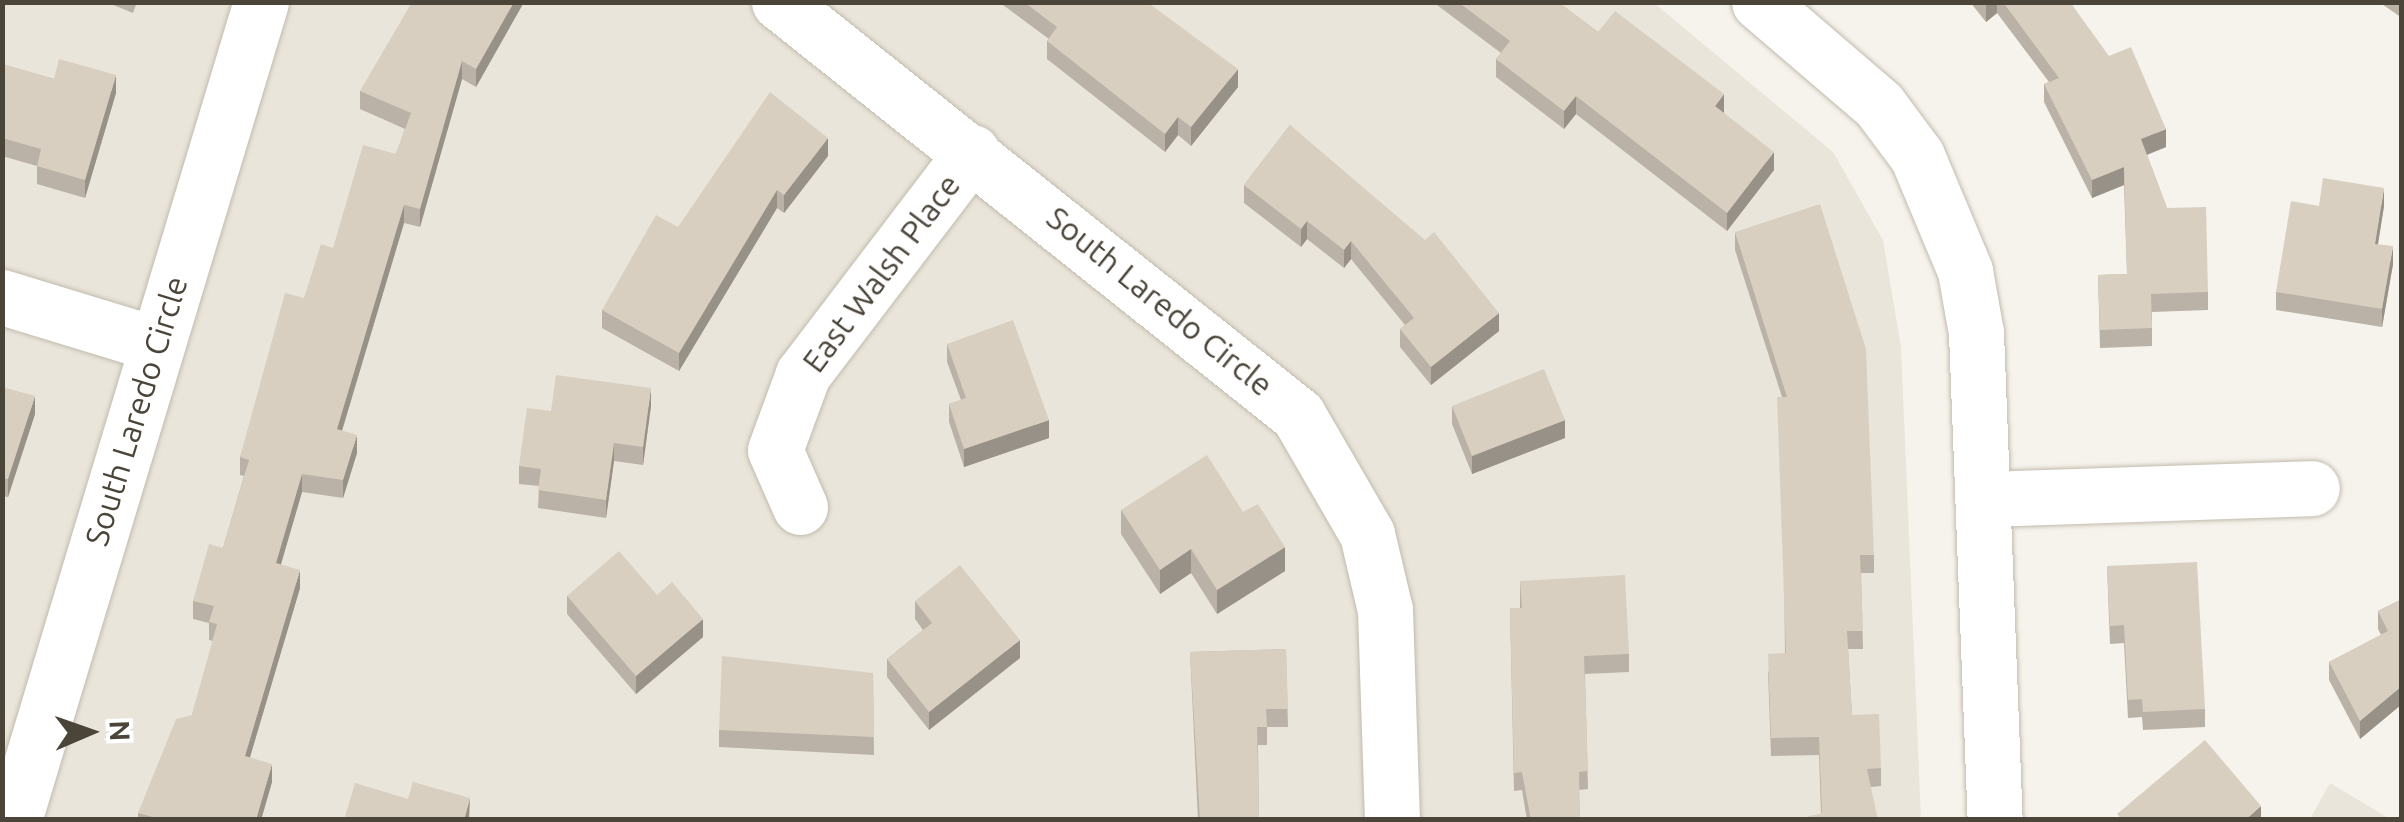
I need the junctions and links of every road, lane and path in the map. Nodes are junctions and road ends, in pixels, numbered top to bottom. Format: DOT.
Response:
graph roads {
  1 [pos="261,2"];
  2 [pos="779,2"];
  3 [pos="1759,2"];
  4 [pos="972,152"];
  5 [pos="2,297"];
  6 [pos="156,344"];
  7 [pos="2312,488"];
  8 [pos="1983,499"];
  9 [pos="800,507"];
  10 [pos="14,820"];
  11 [pos="1392,820"];
  12 [pos="1995,820"];
  1 -- 6 [label="street, South Laredo Circle"];
  2 -- 4 [label="street, South Laredo Circle"];
  3 -- 8 [label="street"];
  4 -- 9 [label="street, East Walsh Place"];
  4 -- 11 [label="street, South Laredo Circle"];
  5 -- 6 [label="street"];
  6 -- 10 [label="street, South Laredo Circle"];
  7 -- 8 [label="street"];
  8 -- 12 [label="street"];
}
